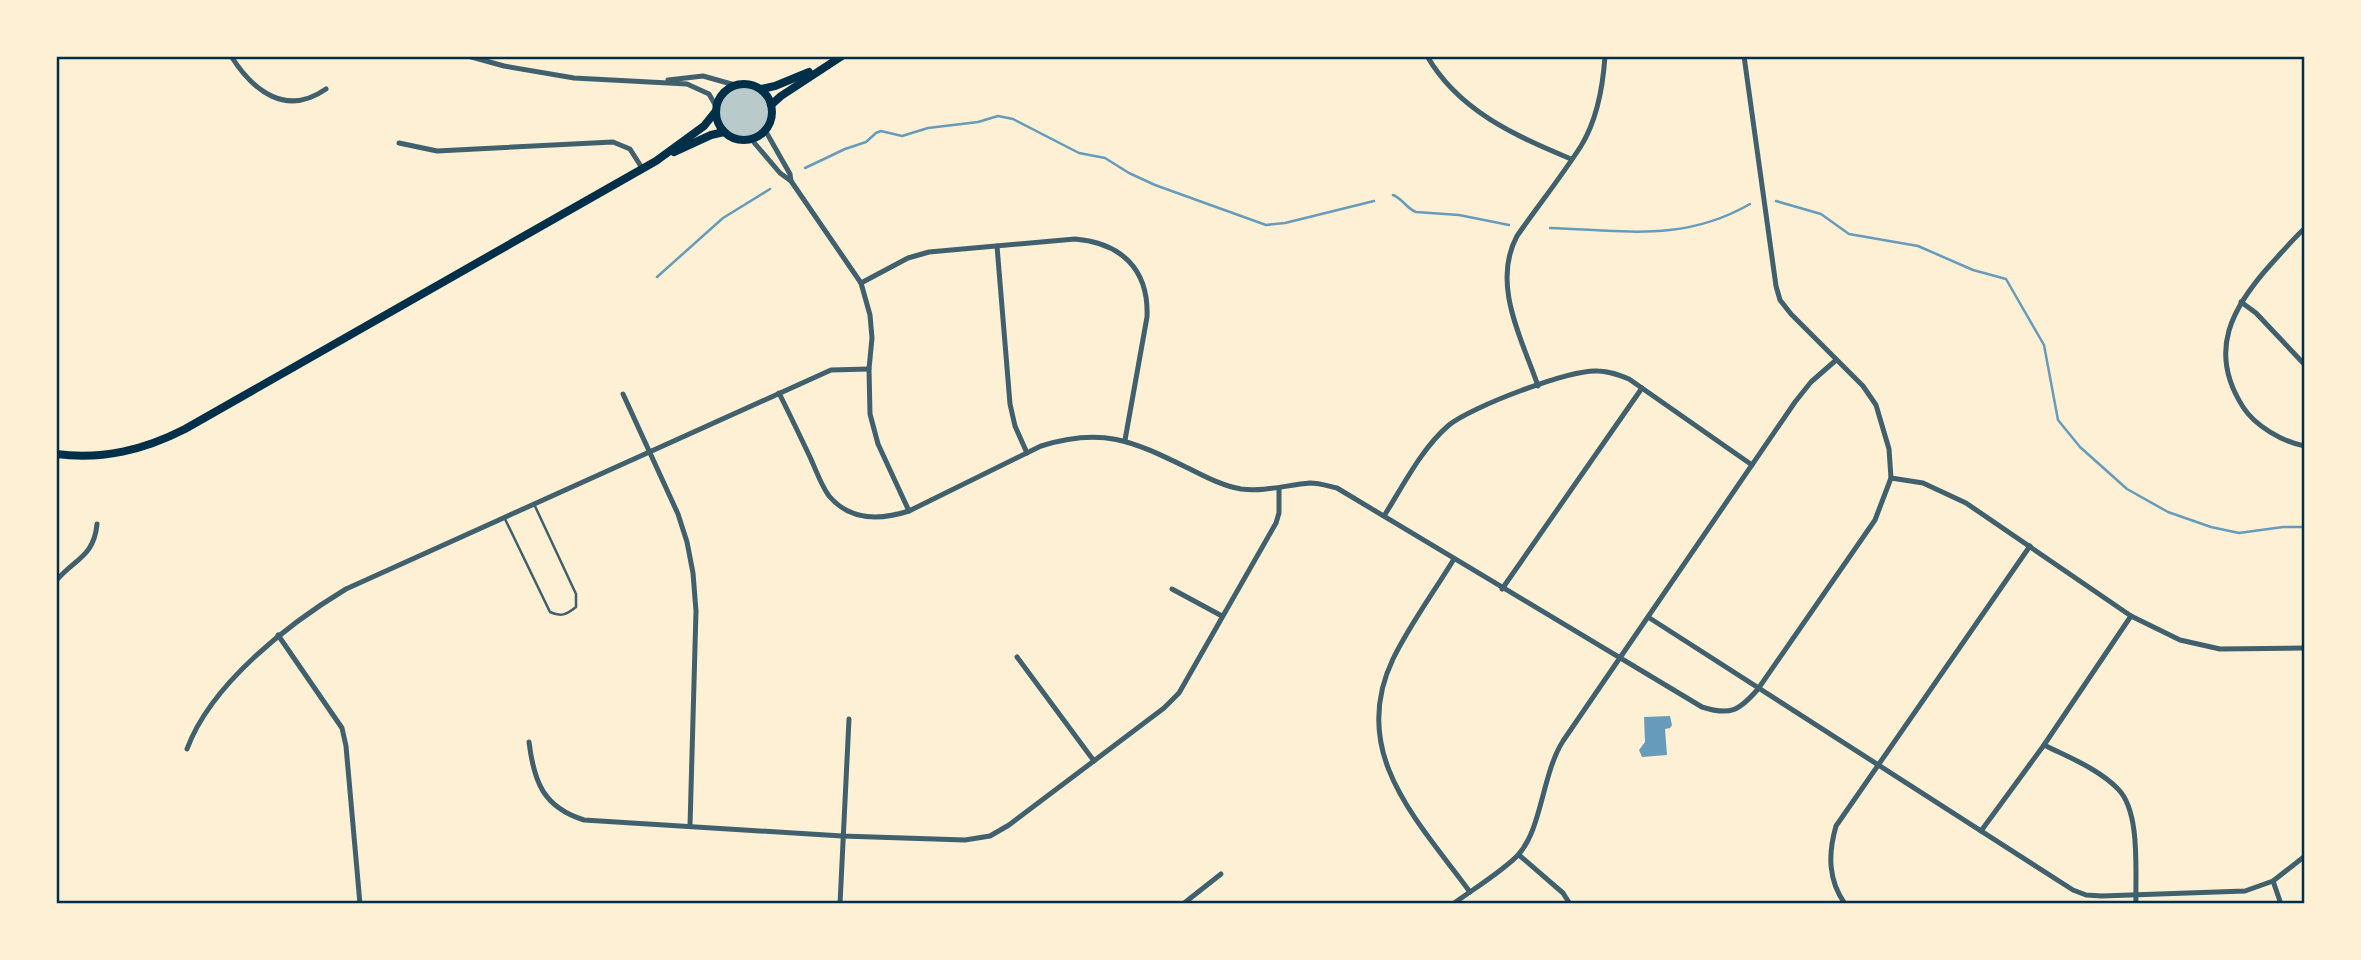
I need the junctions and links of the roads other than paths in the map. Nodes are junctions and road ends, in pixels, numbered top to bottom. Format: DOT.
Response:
graph roads {
  1 [pos="231,56"];
  2 [pos="468,56"];
  3 [pos="842,56"];
  4 [pos="1427,56"];
  5 [pos="1605,56"];
  6 [pos="1744,56"];
  7 [pos="492,59"];
  8 [pos="831,63"];
  9 [pos="661,82"];
  10 [pos="736,86"];
  11 [pos="326,89"];
  12 [pos="761,89"];
  13 [pos="771,105"];
  14 [pos="716,110"];
  15 [pos="765,130"];
  16 [pos="724,132"];
  17 [pos="751,139"];
  18 [pos="399,143"];
  19 [pos="1571,159"];
  20 [pos="656,160"];
  21 [pos="642,168"];
  22 [pos="791,181"];
  23 [pos="2305,228"];
  24 [pos="997,246"];
  25 [pos="861,283"];
  26 [pos="2241,302"];
  27 [pos="1835,360"];
  28 [pos="2305,365"];
  29 [pos="869,369"];
  30 [pos="1538,386"];
  31 [pos="1642,388"];
  32 [pos="779,393"];
  33 [pos="623,394"];
  34 [pos="1125,440"];
  35 [pos="2305,446"];
  36 [pos="649,452"];
  37 [pos="1027,453"];
  38 [pos="56,454"];
  39 [pos="1752,465"];
  40 [pos="1891,478"];
  41 [pos="1279,488"];
  42 [pos="534,503"];
  43 [pos="909,511"];
  44 [pos="504,516"];
  45 [pos="1384,516"];
  46 [pos="97,524"];
  47 [pos="2030,546"];
  48 [pos="1454,559"];
  49 [pos="56,581"];
  50 [pos="1172,589"];
  51 [pos="1503,589"];
  52 [pos="2131,615"];
  53 [pos="1222,616"];
  54 [pos="1648,617"];
  55 [pos="278,635"];
  56 [pos="2305,648"];
  57 [pos="1017,657"];
  58 [pos="1619,659"];
  59 [pos="1758,689"];
  60 [pos="849,719"];
  61 [pos="528,742"];
  62 [pos="2044,745"];
  63 [pos="187,749"];
  64 [pos="1094,761"];
  65 [pos="1877,765"];
  66 [pos="690,826"];
  67 [pos="1981,831"];
  68 [pos="842,836"];
  69 [pos="1519,855"];
  70 [pos="2305,856"];
  71 [pos="1221,874"];
  72 [pos="2273,881"];
  73 [pos="1470,892"];
  74 [pos="2136,895"];
  75 [pos="360,904"];
  76 [pos="840,904"];
  77 [pos="1182,904"];
  78 [pos="1453,904"];
  79 [pos="1570,904"];
  80 [pos="1845,904"];
  81 [pos="2136,904"];
  82 [pos="2281,904"];
  1 -- 11 [label="street"];
  2 -- 7 [label="street"];
  3 -- 8 [label="main road"];
  4 -- 19 [label="street"];
  5 -- 19 [label="street"];
  6 -- 27 [label="street"];
  7 -- 9 [label="street"];
  8 -- 12 [label="main road"];
  8 -- 13 [label="main road"];
  9 -- 10 [label="street"];
  9 -- 14 [label="street"];
  10 -- 12 [label="main road"];
  10 -- 14 [label="main road"];
  12 -- 13 [label="main road"];
  13 -- 15 [label="main road"];
  14 -- 16 [label="main road"];
  14 -- 20 [label="main road"];
  15 -- 17 [label="main road"];
  15 -- 22 [label="street"];
  16 -- 17 [label="main road"];
  16 -- 20 [label="main road"];
  17 -- 22 [label="street"];
  18 -- 21 [label="street"];
  19 -- 30 [label="street"];
  20 -- 21 [label="main road"];
  21 -- 38 [label="main road"];
  22 -- 25 [label="street"];
  23 -- 26 [label="street"];
  24 -- 25 [label="street"];
  24 -- 34 [label="street"];
  24 -- 37 [label="street"];
  25 -- 29 [label="street"];
  26 -- 28 [label="street"];
  26 -- 35 [label="street"];
  27 -- 39 [label="street"];
  27 -- 40 [label="street"];
  29 -- 32 [label="street"];
  29 -- 43 [label="street"];
  30 -- 31 [label="street"];
  30 -- 45 [label="street"];
  31 -- 39 [label="street"];
  31 -- 51 [label="street"];
  32 -- 36 [label="street"];
  32 -- 43 [label="street"];
  33 -- 36 [label="street"];
  34 -- 37 [label="street"];
  34 -- 41 [label="street"];
  36 -- 42 [label="street"];
  36 -- 66 [label="street"];
  37 -- 43 [label="street"];
  39 -- 54 [label="street"];
  40 -- 47 [label="street"];
  40 -- 59 [label="street"];
  41 -- 45 [label="street"];
  41 -- 53 [label="street"];
  42 -- 44 [label="street"];
  42 -- 44 [label="lane"];
  44 -- 55 [label="street"];
  45 -- 48 [label="street"];
  46 -- 49 [label="street"];
  47 -- 52 [label="street"];
  47 -- 65 [label="street"];
  48 -- 51 [label="street"];
  48 -- 73 [label="street"];
  50 -- 53 [label="street"];
  51 -- 58 [label="street"];
  52 -- 56 [label="street"];
  52 -- 62 [label="street"];
  53 -- 64 [label="street"];
  54 -- 58 [label="street"];
  54 -- 59 [label="street"];
  55 -- 63 [label="street"];
  55 -- 75 [label="street"];
  57 -- 64 [label="street"];
  58 -- 59 [label="street"];
  58 -- 69 [label="street"];
  59 -- 65 [label="street"];
  60 -- 68 [label="street"];
  61 -- 66 [label="street"];
  62 -- 67 [label="street"];
  62 -- 74 [label="street"];
  64 -- 68 [label="street"];
  65 -- 67 [label="street"];
  65 -- 80 [label="street"];
  66 -- 68 [label="street"];
  67 -- 74 [label="street"];
  68 -- 76 [label="street"];
  69 -- 73 [label="street"];
  69 -- 79 [label="street"];
  70 -- 72 [label="street"];
  71 -- 77 [label="street"];
  72 -- 74 [label="street"];
  72 -- 82 [label="street"];
  73 -- 78 [label="street"];
  74 -- 81 [label="street"];
}
